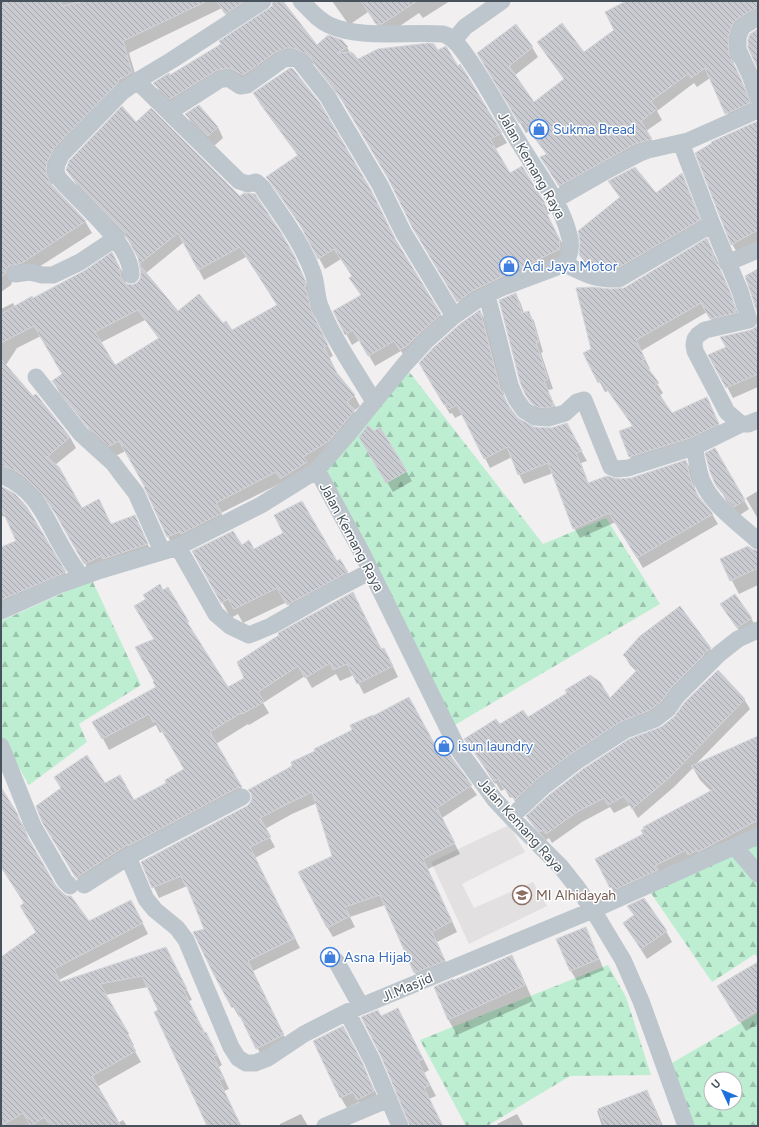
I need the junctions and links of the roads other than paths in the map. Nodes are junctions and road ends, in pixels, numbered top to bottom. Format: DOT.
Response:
graph roads {
  1 [pos="263,1"];
  2 [pos="301,1"];
  3 [pos="502,1"];
  4 [pos="758,17"];
  5 [pos="454,40"];
  6 [pos="137,81"];
  7 [pos="758,98"];
  8 [pos="758,110"];
  9 [pos="169,112"];
  10 [pos="681,143"];
  11 [pos="555,200"];
  12 [pos="712,224"];
  13 [pos="116,238"];
  14 [pos="758,250"];
  15 [pos="727,263"];
  16 [pos="565,264"];
  17 [pos="15,274"];
  18 [pos="132,274"];
  19 [pos="486,296"];
  20 [pos="454,316"];
  21 [pos="754,318"];
  22 [pos="36,377"];
  23 [pos="374,402"];
  24 [pos="758,420"];
  25 [pos="741,424"];
  26 [pos="694,447"];
  27 [pos="317,470"];
  28 [pos="1,475"];
  29 [pos="758,541"];
  30 [pos="170,549"];
  31 [pos="371,572"];
  32 [pos="81,577"];
  33 [pos="1,611"];
  34 [pos="758,630"];
  35 [pos="1,746"];
  36 [pos="242,797"];
  37 [pos="511,818"];
  38 [pos="758,836"];
  39 [pos="735,847"];
  40 [pos="128,857"];
  41 [pos="758,874"];
  42 [pos="593,910"];
  43 [pos="336,961"];
  44 [pos="354,1009"];
  45 [pos="389,1099"];
  46 [pos="325,1126"];
  47 [pos="400,1126"];
  48 [pos="686,1126"];
  1 -- 6 [label="street"];
  2 -- 5 [label="street"];
  3 -- 5 [label="street"];
  4 -- 7 [label="street"];
  5 -- 11 [label="street, Jalan Kemang Raya"];
  6 -- 9 [label="street"];
  6 -- 13 [label="street"];
  8 -- 10 [label="street"];
  9 -- 20 [label="street"];
  9 -- 23 [label="street"];
  10 -- 11 [label="street"];
  10 -- 12 [label="street"];
  11 -- 16 [label="street, Jalan Kemang Raya"];
  12 -- 15 [label="street"];
  12 -- 16 [label="street"];
  13 -- 17 [label="street"];
  13 -- 18 [label="street"];
  14 -- 15 [label="street"];
  15 -- 21 [label="street"];
  16 -- 19 [label="street, Jalan Kemang Raya"];
  19 -- 20 [label="street, Jalan Kemang Raya"];
  19 -- 26 [label="street"];
  20 -- 23 [label="street, Jalan Kemang Raya"];
  21 -- 25 [label="street"];
  22 -- 30 [label="street"];
  23 -- 27 [label="street, Jalan Kemang Raya"];
  24 -- 25 [label="street"];
  25 -- 26 [label="street"];
  26 -- 29 [label="street"];
  27 -- 30 [label="street"];
  27 -- 31 [label="street, Jalan Kemang Raya"];
  28 -- 32 [label="street"];
  30 -- 31 [label="street"];
  30 -- 32 [label="street"];
  31 -- 37 [label="street, Jalan Kemang Raya"];
  32 -- 33 [label="street"];
  34 -- 37 [label="street"];
  35 -- 40 [label="street"];
  36 -- 40 [label="street"];
  37 -- 42 [label="street, Jalan Kemang Raya"];
  38 -- 39 [label="street, Jl.Masjid"];
  39 -- 41 [label="street"];
  39 -- 42 [label="street, Jl.Masjid"];
  40 -- 44 [label="street, Jl.Masjid"];
  42 -- 44 [label="street, Jl.Masjid"];
  42 -- 48 [label="street, Jalan Kemang Raya"];
  43 -- 44 [label="street"];
  44 -- 45 [label="street"];
  45 -- 46 [label="street"];
  45 -- 47 [label="street"];
}
